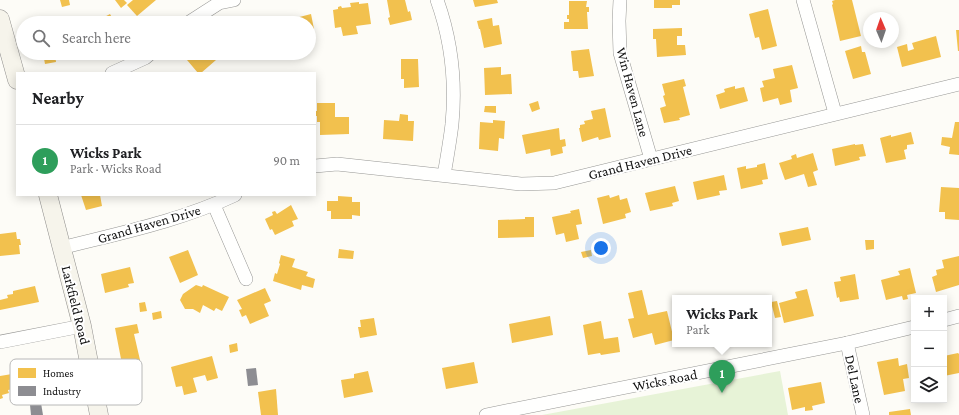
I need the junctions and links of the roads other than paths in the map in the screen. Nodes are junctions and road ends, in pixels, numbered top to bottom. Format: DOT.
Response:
graph roads {
  1 [pos="234,0"];
  2 [pos="438,0"];
  3 [pos="620,0"];
  4 [pos="803,0"];
  5 [pos="199,16"];
  6 [pos="1,24"];
  7 [pos="141,60"];
  8 [pos="114,72"];
  9 [pos="16,76"];
  10 [pos="959,84"];
  11 [pos="835,113"];
  12 [pos="651,159"];
  13 [pos="316,166"];
  14 [pos="444,175"];
  15 [pos="48,196"];
  16 [pos="233,196"];
  17 [pos="214,205"];
  18 [pos="62,248"];
  19 [pos="246,278"];
  20 [pos="959,316"];
  21 [pos="947,319"];
  22 [pos="82,326"];
  23 [pos="911,328"];
  24 [pos="0,342"];
  25 [pos="847,343"];
  26 [pos="88,359"];
  27 [pos="97,405"];
  28 [pos="99,415"];
  29 [pos="486,415"];
  30 [pos="863,415"];
  1 -- 5 [label="street"];
  2 -- 14 [label="street"];
  3 -- 12 [label="street, Win Haven Lane"];
  4 -- 11 [label="street"];
  6 -- 9 [label="main road"];
  7 -- 8 [label="street"];
  10 -- 11 [label="street, Grand Haven Drive"];
  11 -- 12 [label="street, Grand Haven Drive"];
  12 -- 14 [label="street, Grand Haven Drive"];
  13 -- 14 [label="street, Grand Haven Drive"];
  15 -- 18 [label="main road, Larkfield Road"];
  16 -- 17 [label="street, Grand Haven Drive"];
  17 -- 18 [label="street, Grand Haven Drive"];
  17 -- 19 [label="street"];
  18 -- 22 [label="main road, Larkfield Road"];
  20 -- 21 [label="street"];
  22 -- 24 [label="street"];
  22 -- 26 [label="main road, Larkfield Road"];
  23 -- 25 [label="street, Wicks Road"];
  25 -- 29 [label="street, Wicks Road"];
  25 -- 30 [label="street, Del Lane"];
  27 -- 28 [label="main road, Larkfield Road"];
}
